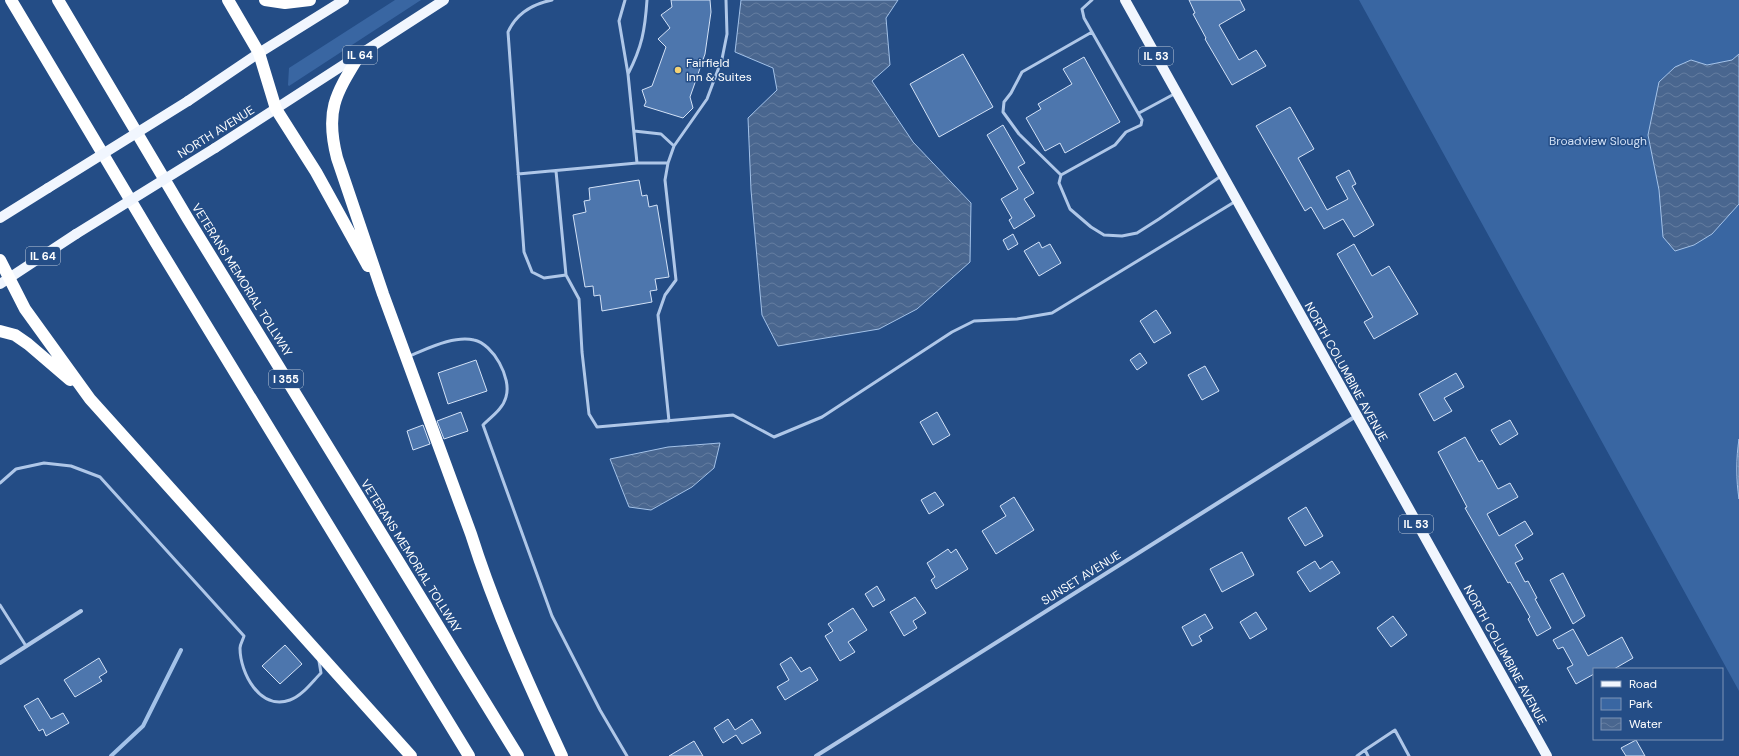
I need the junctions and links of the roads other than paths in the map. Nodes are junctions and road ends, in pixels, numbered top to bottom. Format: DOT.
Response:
graph roads {
  1 [pos="11,0"];
  2 [pos="58,0"];
  3 [pos="228,0"];
  4 [pos="265,0"];
  5 [pos="310,0"];
  6 [pos="344,0"];
  7 [pos="444,0"];
  8 [pos="552,0"];
  9 [pos="624,0"];
  10 [pos="647,0"];
  11 [pos="726,0"];
  12 [pos="1092,0"];
  13 [pos="1125,0"];
  14 [pos="1092,32"];
  15 [pos="259,53"];
  16 [pos="359,56"];
  17 [pos="628,74"];
  18 [pos="1176,92"];
  19 [pos="276,109"];
  20 [pos="1139,113"];
  21 [pos="634,132"];
  22 [pos="674,146"];
  23 [pos="637,163"];
  24 [pos="668,163"];
  25 [pos="556,171"];
  26 [pos="518,174"];
  27 [pos="1061,175"];
  28 [pos="1222,175"];
  29 [pos="1237,200"];
  30 [pos="0,218"];
  31 [pos="0,260"];
  32 [pos="566,274"];
  33 [pos="5,281"];
  34 [pos="383,294"];
  35 [pos="0,330"];
  36 [pos="407,357"];
  37 [pos="90,399"];
  38 [pos="1356,416"];
  39 [pos="669,421"];
  40 [pos="0,483"];
  41 [pos="0,605"];
  42 [pos="81,611"];
  43 [pos="26,646"];
  44 [pos="318,653"];
  45 [pos="0,663"];
  46 [pos="1365,750"];
  47 [pos="411,756"];
  48 [pos="469,756"];
  49 [pos="518,756"];
  50 [pos="562,756"];
  51 [pos="627,756"];
  52 [pos="816,756"];
  53 [pos="1357,756"];
  54 [pos="1368,756"];
  55 [pos="1410,756"];
  56 [pos="1547,756"];
  1 -- 48 [label="highway"];
  2 -- 49 [label="highway, VETERANS MEMORIAL TOLLWAY / I 355"];
  3 -- 15 [label="highway"];
  4 -- 5 [label="highway"];
  6 -- 15 [label="main road"];
  7 -- 16 [label="main road, NORTH AVENUE / IL 64"];
  8 -- 26 [label="lane"];
  9 -- 17 [label="lane"];
  10 -- 17 [label="lane"];
  11 -- 22 [label="lane"];
  12 -- 14 [label="lane"];
  13 -- 18 [label="main road, NORTH COLUMBINE AVENUE / IL 53"];
  14 -- 20 [label="lane"];
  14 -- 27 [label="lane"];
  15 -- 19 [label="highway"];
  15 -- 30 [label="main road, bridge"];
  16 -- 19 [label="main road, NORTH AVENUE / IL 64"];
  16 -- 34 [label="highway"];
  17 -- 21 [label="lane"];
  18 -- 20 [label="lane"];
  18 -- 28 [label="main road, NORTH COLUMBINE AVENUE / IL 53"];
  19 -- 33 [label="main road, NORTH AVENUE / IL 64, bridge"];
  19 -- 34 [label="highway"];
  20 -- 27 [label="lane"];
  21 -- 22 [label="lane"];
  21 -- 23 [label="lane"];
  22 -- 24 [label="lane"];
  23 -- 24 [label="lane"];
  23 -- 25 [label="lane"];
  24 -- 39 [label="lane"];
  25 -- 26 [label="lane"];
  25 -- 32 [label="lane"];
  26 -- 32 [label="lane"];
  27 -- 28 [label="lane"];
  28 -- 29 [label="main road, NORTH COLUMBINE AVENUE / IL 53"];
  29 -- 38 [label="main road, NORTH COLUMBINE AVENUE / IL 53"];
  29 -- 39 [label="lane"];
  31 -- 33 [label="highway"];
  32 -- 39 [label="lane"];
  33 -- 37 [label="highway"];
  34 -- 36 [label="highway"];
  35 -- 37 [label="highway"];
  36 -- 50 [label="highway"];
  36 -- 51 [label="lane"];
  37 -- 44 [label="highway"];
  38 -- 52 [label="street, SUNSET AVENUE"];
  38 -- 56 [label="main road, NORTH COLUMBINE AVENUE / IL 53"];
  40 -- 44 [label="lane"];
  41 -- 43 [label="lane"];
  42 -- 43 [label="street"];
  43 -- 45 [label="street"];
  44 -- 47 [label="highway"];
  46 -- 53 [label="lane"];
  46 -- 54 [label="lane"];
  46 -- 55 [label="lane"];
}
